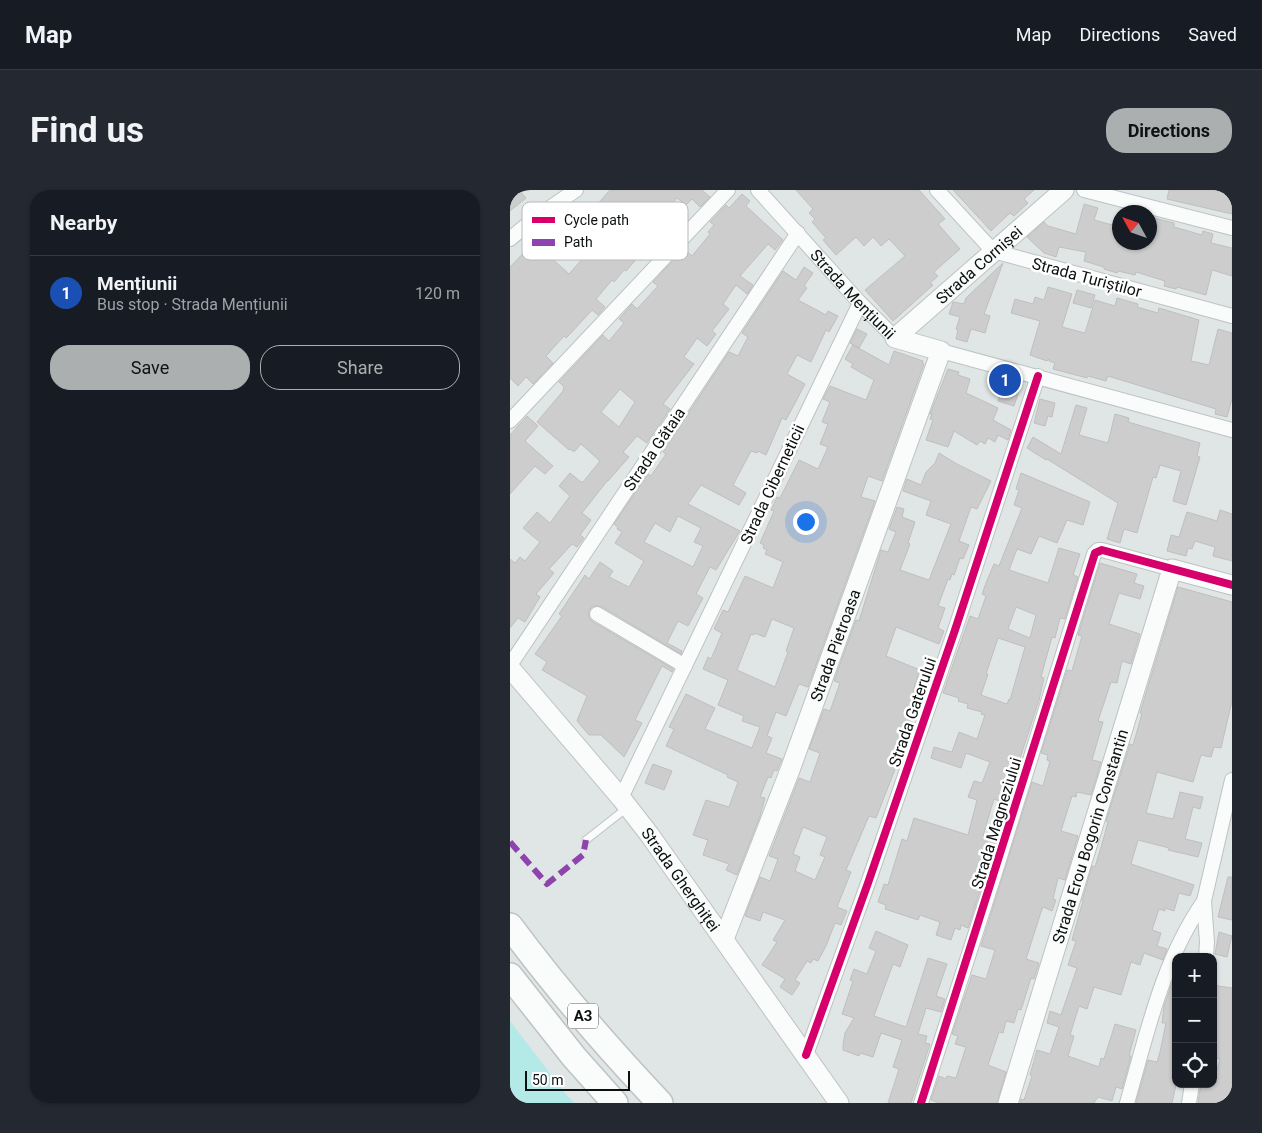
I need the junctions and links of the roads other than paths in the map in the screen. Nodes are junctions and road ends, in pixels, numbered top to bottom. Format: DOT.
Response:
graph roads {
  1 [pos="576,190"];
  2 [pos="728,190"];
  3 [pos="758,190"];
  4 [pos="937,190"];
  5 [pos="1064,190"];
  6 [pos="1084,190"];
  7 [pos="558,202"];
  8 [pos="522,228"];
  9 [pos="1232,228"];
  10 [pos="688,233"];
  11 [pos="798,233"];
  12 [pos="510,239"];
  13 [pos="993,251"];
  14 [pos="662,260"];
  15 [pos="860,303"];
  16 [pos="1232,316"];
  17 [pos="895,338"];
  18 [pos="941,351"];
  19 [pos="1038,376"];
  20 [pos="510,422"];
  21 [pos="1232,430"];
  22 [pos="1172,569"];
  23 [pos="1232,585"];
  24 [pos="597,614"];
  25 [pos="685,666"];
  26 [pos="510,667"];
  27 [pos="1232,780"];
  28 [pos="625,802"];
  29 [pos="586,840"];
  30 [pos="1204,901"];
  31 [pos="510,926"];
  32 [pos="724,938"];
  33 [pos="1206,953"];
  34 [pos="510,976"];
  35 [pos="806,1055"];
  36 [pos="1191,1088"];
  37 [pos="615,1103"];
  38 [pos="660,1103"];
  39 [pos="838,1103"];
  40 [pos="921,1103"];
  41 [pos="1008,1103"];
  42 [pos="1127,1103"];
  43 [pos="1189,1103"];
  1 -- 7 [label="street"];
  2 -- 10 [label="street"];
  3 -- 11 [label="street, Strada Mențiunii"];
  4 -- 13 [label="street"];
  5 -- 13 [label="street, Strada Cornișei"];
  6 -- 9 [label="street"];
  8 -- 12 [label="street"];
  11 -- 15 [label="street, Strada Mențiunii"];
  11 -- 26 [label="street, Strada Gătaia"];
  13 -- 16 [label="street, Strada Turiștilor"];
  13 -- 17 [label="street, Strada Cornișei"];
  14 -- 20 [label="street"];
  15 -- 17 [label="street, Strada Mențiunii"];
  15 -- 25 [label="street, Strada Ciberneticii"];
  17 -- 18 [label="street, Strada Mențiunii"];
  18 -- 19 [label="street, Strada Mențiunii"];
  18 -- 32 [label="street, Strada Pietroasa"];
  19 -- 21 [label="street, Strada Mențiunii"];
  19 -- 35 [label="street, Strada Gaterului"];
  22 -- 23 [label="street"];
  22 -- 40 [label="street, Strada Magneziului"];
  22 -- 41 [label="street, Strada Erou Bogorin Constantin"];
  24 -- 25 [label="street"];
  25 -- 28 [label="street, Strada Ciberneticii"];
  26 -- 28 [label="street, Strada Gherghiței"];
  27 -- 30 [label="street"];
  28 -- 29 [label="lane"];
  28 -- 32 [label="street, Strada Gherghiței"];
  30 -- 33 [label="street"];
  30 -- 42 [label="street"];
  31 -- 38 [label="highway, A3"];
  32 -- 35 [label="street, Strada Gherghiței"];
  34 -- 37 [label="highway, A3"];
  35 -- 39 [label="street, Strada Gherghiței"];
  36 -- 43 [label="street"];
}
